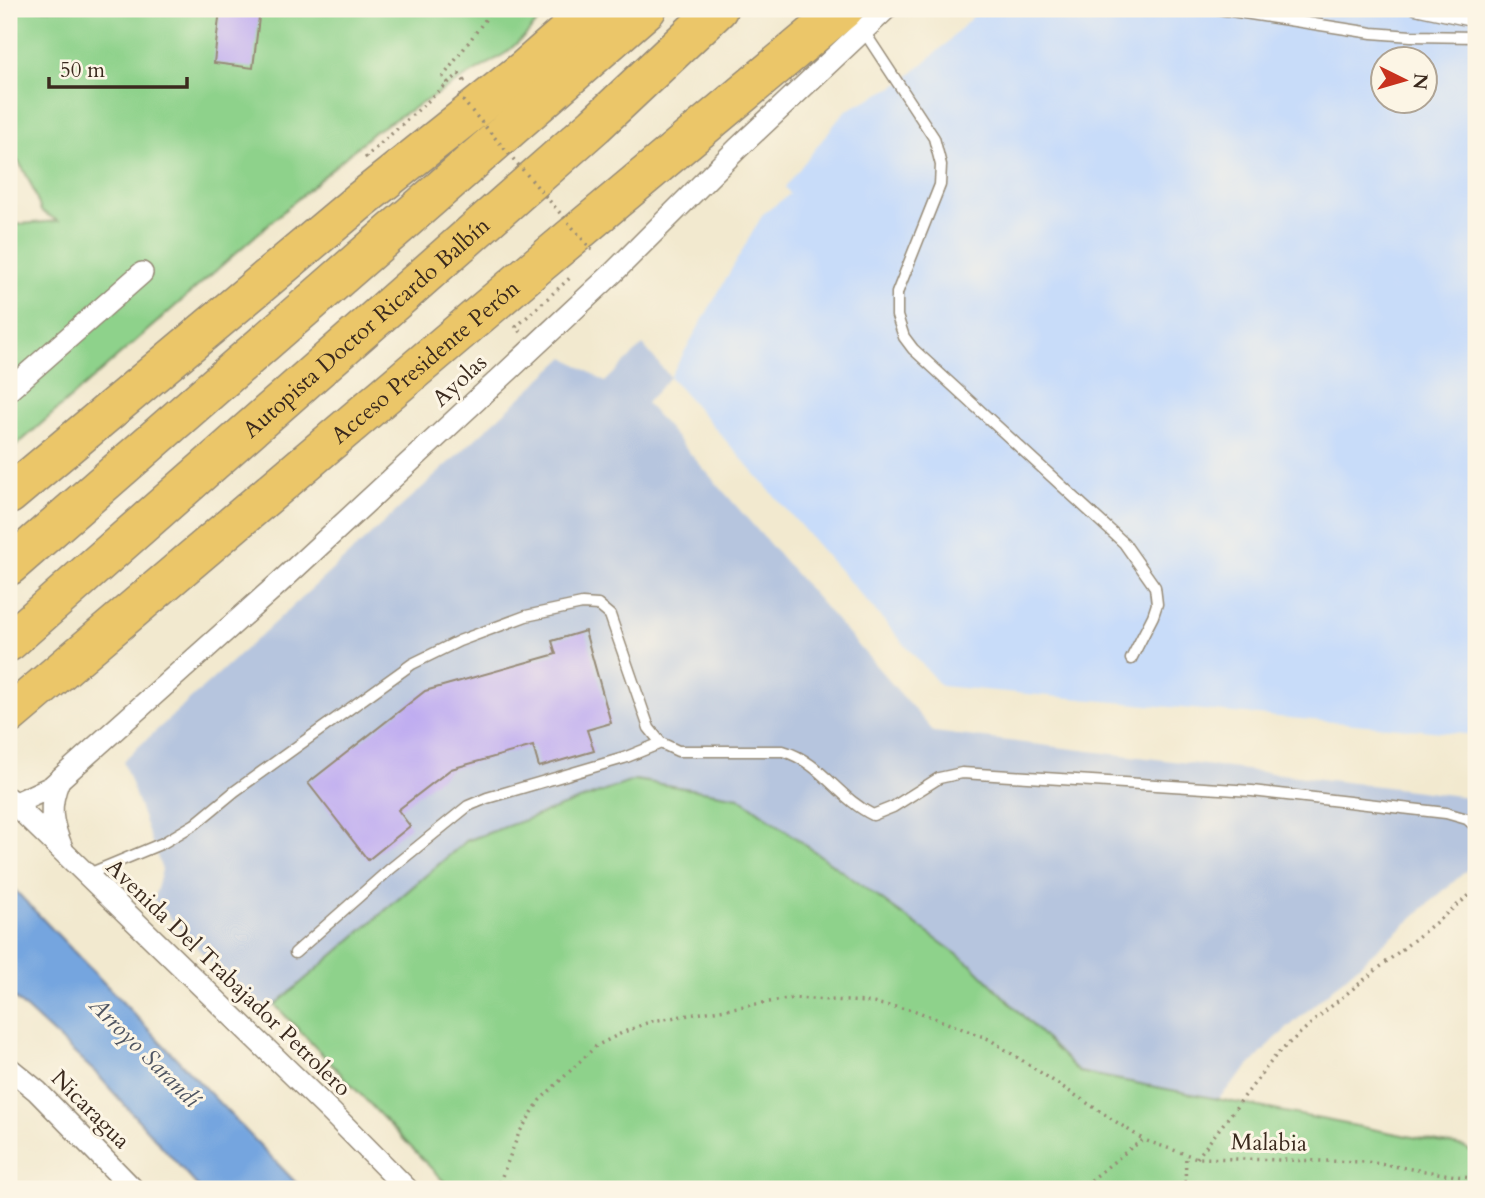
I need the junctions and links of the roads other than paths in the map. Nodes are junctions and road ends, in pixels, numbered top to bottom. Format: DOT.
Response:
graph roads {
  1 [pos="557,9"];
  2 [pos="593,9"];
  3 [pos="647,9"];
  4 [pos="718,9"];
  5 [pos="886,9"];
  6 [pos="1218,9"];
  7 [pos="1415,9"];
  8 [pos="854,19"];
  9 [pos="1476,22"];
  10 [pos="1476,37"];
  11 [pos="526,68"];
  12 [pos="142,273"];
  13 [pos="9,390"];
  14 [pos="9,495"];
  15 [pos="9,566"];
  16 [pos="9,642"];
  17 [pos="1130,659"];
  18 [pos="15,710"];
  19 [pos="662,743"];
  20 [pos="59,780"];
  21 [pos="11,802"];
  22 [pos="1476,827"];
  23 [pos="65,855"];
  24 [pos="86,874"];
  25 [pos="295,953"];
  26 [pos="12,1077"];
  27 [pos="133,1189"];
  28 [pos="407,1189"];
  1 -- 11 [label="highway"];
  2 -- 11 [label="highway"];
  3 -- 15 [label="highway"];
  4 -- 16 [label="highway, Autopista Doctor Ricardo Balbín"];
  5 -- 8 [label="street, Ayolas"];
  6 -- 10 [label="lane"];
  7 -- 9 [label="lane"];
  8 -- 17 [label="lane"];
  8 -- 18 [label="highway, Acceso Presidente Perón"];
  8 -- 20 [label="street, Ayolas"];
  11 -- 14 [label="highway"];
  12 -- 13 [label="street"];
  19 -- 22 [label="lane"];
  19 -- 24 [label="lane"];
  19 -- 25 [label="lane"];
  20 -- 21 [label="street, Ayolas"];
  20 -- 23 [label="street"];
  21 -- 23 [label="street, Avenida Del Trabajador Petrolero"];
  23 -- 24 [label="street, Avenida Del Trabajador Petrolero"];
  24 -- 28 [label="street, Avenida Del Trabajador Petrolero"];
  26 -- 27 [label="street, Nicaragua"];
}
